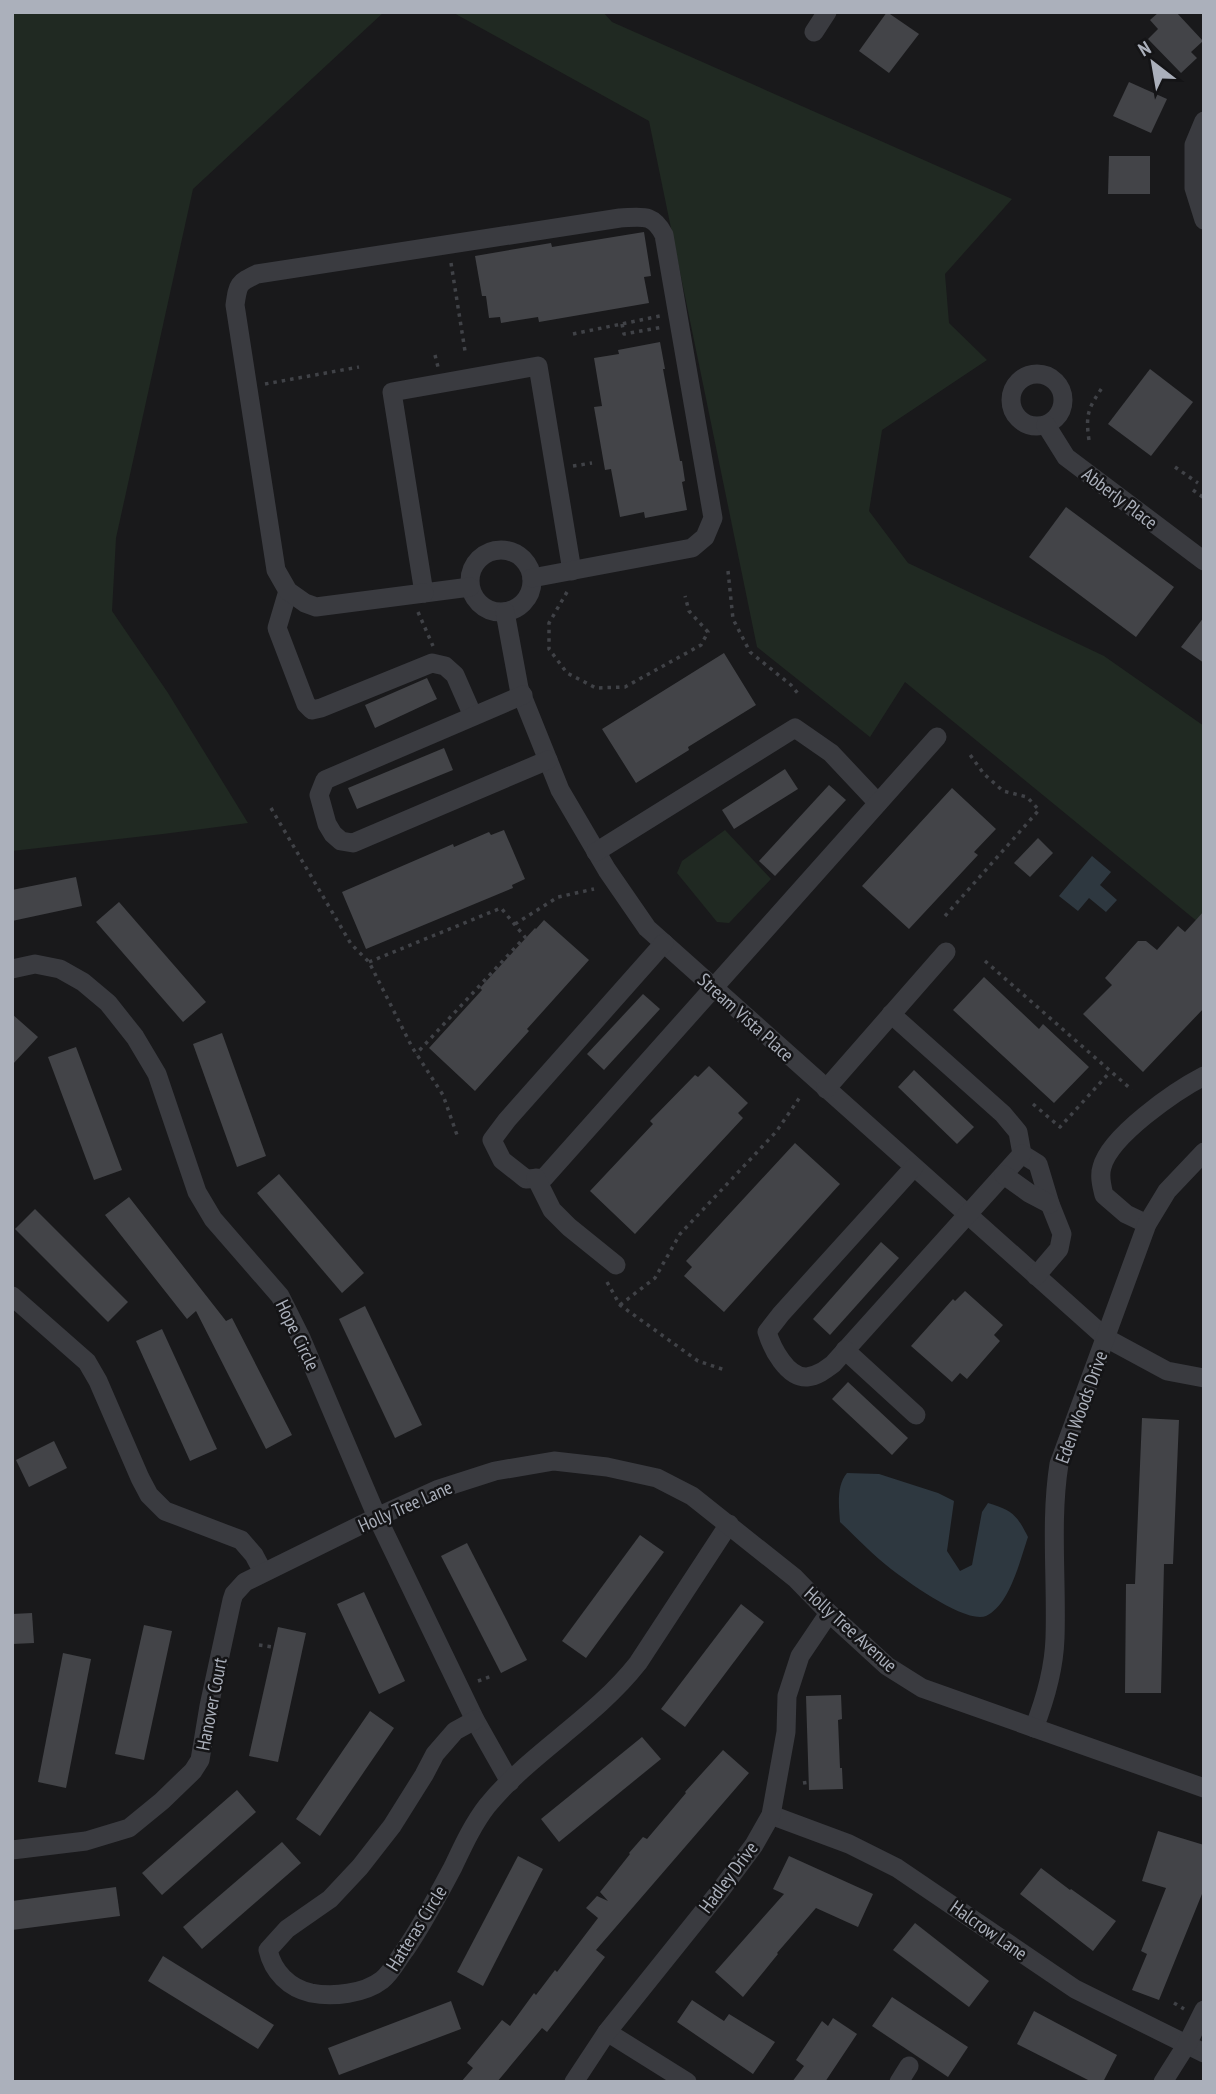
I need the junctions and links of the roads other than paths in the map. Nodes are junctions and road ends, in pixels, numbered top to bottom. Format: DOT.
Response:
graph roads {
  1 [pos="827,12"];
  2 [pos="814,32"];
  3 [pos="1204,121"];
  4 [pos="1204,220"];
  5 [pos="1046,425"];
  6 [pos="1204,561"];
  7 [pos="532,578"];
  8 [pos="570,579"];
  9 [pos="470,587"];
  10 [pos="288,590"];
  11 [pos="421,602"];
  12 [pos="505,612"];
  13 [pos="523,695"];
  14 [pos="473,716"];
  15 [pos="937,737"];
  16 [pos="548,760"];
  17 [pos="878,803"];
  18 [pos="596,852"];
  19 [pos="664,943"];
  20 [pos="946,952"];
  21 [pos="12,969"];
  22 [pos="714,987"];
  23 [pos="891,1014"];
  24 [pos="1204,1076"];
  25 [pos="826,1088"];
  26 [pos="1204,1152"];
  27 [pos="1022,1154"];
  28 [pos="914,1167"];
  29 [pos="1004,1175"];
  30 [pos="536,1178"];
  31 [pos="1050,1204"];
  32 [pos="968,1215"];
  33 [pos="1147,1224"];
  34 [pos="612,1273"];
  35 [pos="1036,1276"];
  36 [pos="12,1296"];
  37 [pos="1106,1338"];
  38 [pos="845,1350"];
  39 [pos="1204,1378"];
  40 [pos="916,1415"];
  41 [pos="554,1461"];
  42 [pos="377,1517"];
  43 [pos="729,1524"];
  44 [pos="263,1572"];
  45 [pos="829,1613"];
  46 [pos="475,1720"];
  47 [pos="1034,1728"];
  48 [pos="510,1782"];
  49 [pos="1204,1788"];
  50 [pos="771,1815"];
  51 [pos="12,1850"];
  52 [pos="1204,2010"];
  53 [pos="607,2032"];
  54 [pos="1195,2048"];
  55 [pos="574,2082"];
  56 [pos="687,2082"];
  57 [pos="1163,2082"];
  1 -- 2 [label="street"];
  3 -- 4 [label="street"];
  5 -- 6 [label="street, Abberly Place"];
  7 -- 8 [label="street"];
  7 -- 9 [label="street"];
  7 -- 12 [label="street"];
  8 -- 10 [label="street"];
  8 -- 11 [label="street"];
  9 -- 11 [label="street"];
  9 -- 12 [label="street"];
  10 -- 11 [label="street"];
  10 -- 14 [label="street"];
  12 -- 13 [label="street, Stream Vista Place"];
  13 -- 14 [label="street"];
  13 -- 16 [label="street, Stream Vista Place"];
  14 -- 16 [label="street"];
  15 -- 17 [label="street"];
  16 -- 18 [label="street, Stream Vista Place"];
  17 -- 18 [label="street"];
  17 -- 22 [label="street"];
  18 -- 19 [label="street, Stream Vista Place"];
  19 -- 22 [label="street, Stream Vista Place"];
  19 -- 30 [label="street"];
  20 -- 23 [label="street"];
  21 -- 42 [label="street, Hope Circle"];
  22 -- 25 [label="street, Stream Vista Place"];
  22 -- 30 [label="street"];
  23 -- 25 [label="street"];
  23 -- 27 [label="street"];
  24 -- 33 [label="street"];
  25 -- 28 [label="street, Stream Vista Place"];
  26 -- 33 [label="street, Eden Woods Drive"];
  27 -- 29 [label="street"];
  27 -- 31 [label="street"];
  28 -- 32 [label="street, Stream Vista Place"];
  28 -- 38 [label="street"];
  29 -- 31 [label="street"];
  29 -- 32 [label="street"];
  30 -- 34 [label="street"];
  31 -- 35 [label="street"];
  32 -- 35 [label="street, Stream Vista Place"];
  32 -- 38 [label="street"];
  33 -- 37 [label="street, Eden Woods Drive"];
  35 -- 37 [label="street, Stream Vista Place"];
  36 -- 44 [label="street"];
  37 -- 39 [label="street, Stream Vista Place"];
  37 -- 47 [label="street, Eden Woods Drive"];
  38 -- 40 [label="street"];
  41 -- 42 [label="street, Holly Tree Lane"];
  41 -- 43 [label="street, Holly Tree Avenue"];
  42 -- 44 [label="street, Holly Tree Lane"];
  42 -- 46 [label="street, Hope Circle"];
  43 -- 45 [label="street, Holly Tree Avenue"];
  43 -- 48 [label="street, Hatteras Circle"];
  44 -- 51 [label="street, Hanover Court"];
  45 -- 47 [label="street, Holly Tree Avenue"];
  45 -- 50 [label="street, Hadley Drive"];
  46 -- 48 [label="street, Hope Circle"];
  46 -- 48 [label="street, Hatteras Circle"];
  47 -- 49 [label="street, Holly Tree Avenue"];
  50 -- 53 [label="street, Hadley Drive"];
  50 -- 54 [label="street, Halcrow Lane"];
  52 -- 54 [label="street"];
  53 -- 55 [label="street, Hadley Drive"];
  53 -- 56 [label="street"];
  54 -- 57 [label="street"];
}
